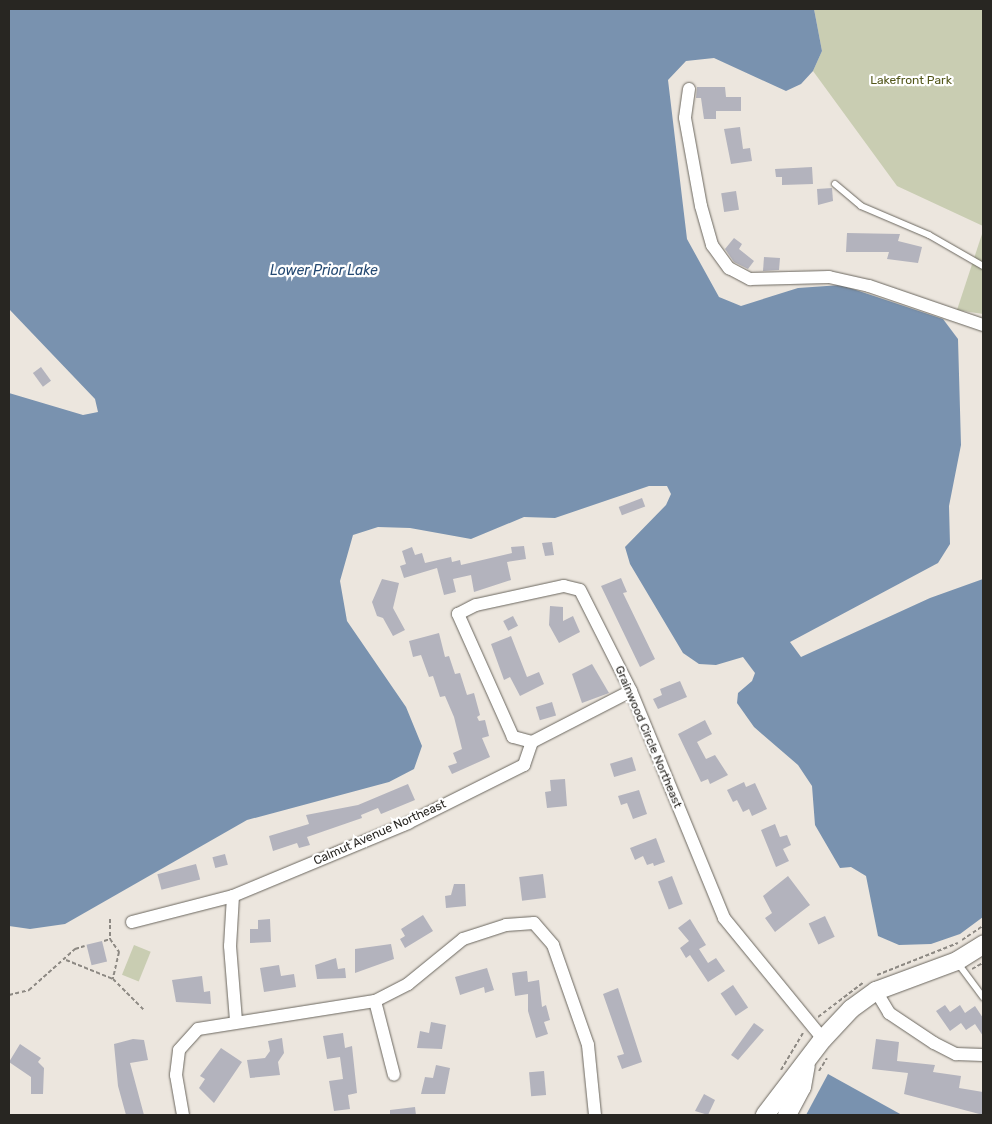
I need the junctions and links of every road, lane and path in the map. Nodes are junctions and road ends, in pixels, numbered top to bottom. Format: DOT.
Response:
graph roads {
  1 [pos="689,89"];
  2 [pos="835,184"];
  3 [pos="983,266"];
  4 [pos="983,325"];
  5 [pos="631,691"];
  6 [pos="532,742"];
  7 [pos="233,896"];
  8 [pos="110,919"];
  9 [pos="132,922"];
  10 [pos="110,938"];
  11 [pos="104,941"];
  12 [pos="983,945"];
  13 [pos="85,946"];
  14 [pos="66,960"];
  15 [pos="983,963"];
  16 [pos="961,967"];
  17 [pos="113,979"];
  18 [pos="876,991"];
  19 [pos="9,995"];
  20 [pos="983,997"];
  21 [pos="375,1001"];
  22 [pos="144,1010"];
  23 [pos="236,1021"];
  24 [pos="826,1047"];
  25 [pos="983,1055"];
  26 [pos="811,1070"];
  27 [pos="394,1075"];
  28 [pos="183,1115"];
  29 [pos="595,1115"];
  30 [pos="765,1115"];
  31 [pos="787,1115"];
  1 -- 4 [label="street"];
  2 -- 3 [label="lane"];
  5 -- 6 [label="street"];
  5 -- 6 [label="street, Grainwood Circle Northeast"];
  5 -- 24 [label="street, Grainwood Circle Northeast"];
  6 -- 7 [label="street, Calmut Avenue Northeast"];
  7 -- 9 [label="street, Calmut Avenue Northeast"];
  7 -- 23 [label="street"];
  8 -- 10 [label="path"];
  10 -- 11 [label="path"];
  10 -- 17 [label="path"];
  12 -- 16 [label="main road"];
  13 -- 14 [label="path"];
  14 -- 17 [label="path"];
  14 -- 19 [label="path"];
  15 -- 16 [label="path"];
  16 -- 18 [label="main road"];
  16 -- 20 [label="lane"];
  17 -- 22 [label="path"];
  18 -- 24 [label="main road"];
  18 -- 25 [label="street"];
  21 -- 23 [label="street"];
  21 -- 27 [label="street"];
  21 -- 29 [label="street"];
  23 -- 28 [label="street"];
  24 -- 26 [label="main road"];
  24 -- 26 [label="path"];
  26 -- 30 [label="main road"];
  26 -- 31 [label="main road"];
}
